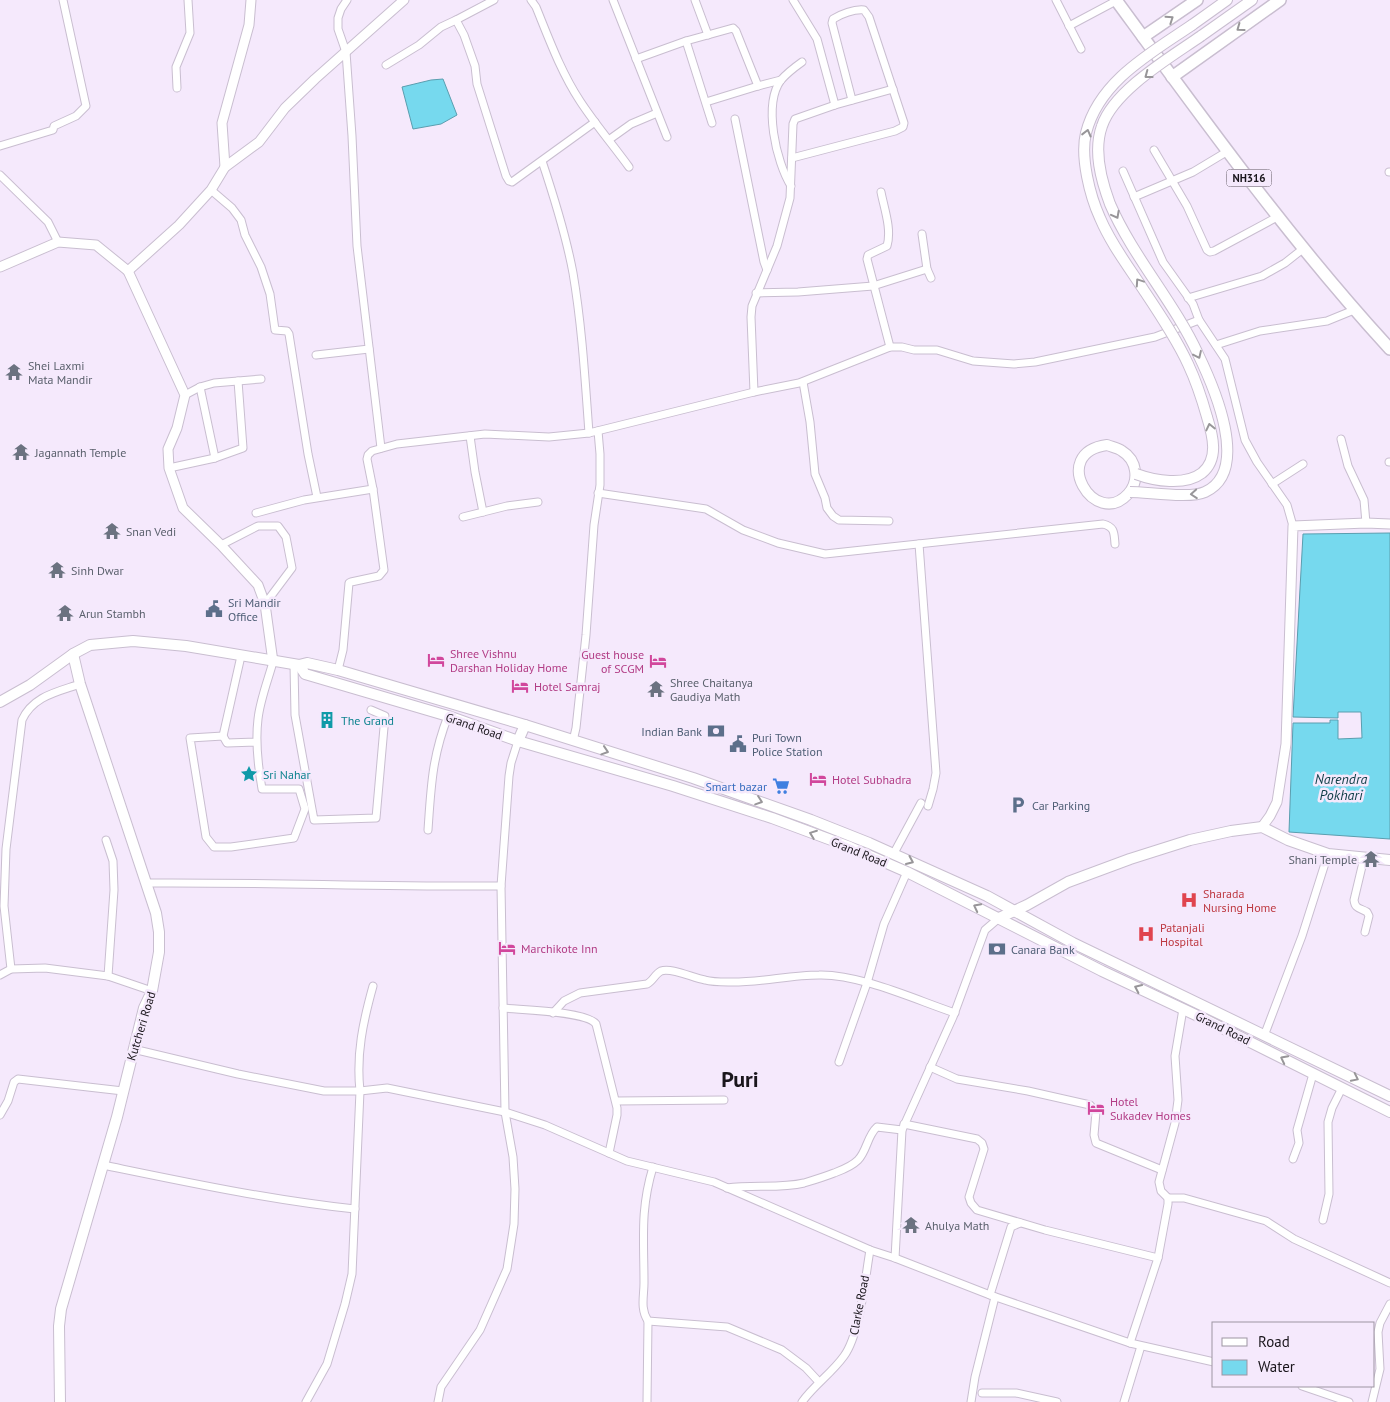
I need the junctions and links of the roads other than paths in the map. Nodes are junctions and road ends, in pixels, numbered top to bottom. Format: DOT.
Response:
graph roads {
  1 [pos="63,0"];
  2 [pos="188,0"];
  3 [pos="251,0"];
  4 [pos="347,0"];
  5 [pos="404,0"];
  6 [pos="494,0"];
  7 [pos="531,0"];
  8 [pos="613,0"];
  9 [pos="695,0"];
  10 [pos="794,0"];
  11 [pos="1056,0"];
  12 [pos="1116,0"];
  13 [pos="1197,0"];
  14 [pos="1227,0"];
  15 [pos="1252,0"];
  16 [pos="1280,0"];
  17 [pos="456,20"];
  18 [pos="1070,26"];
  19 [pos="708,35"];
  20 [pos="1143,37"];
  21 [pos="686,41"];
  22 [pos="1081,49"];
  23 [pos="346,52"];
  24 [pos="636,59"];
  25 [pos="802,62"];
  26 [pos="386,65"];
  27 [pos="1172,77"];
  28 [pos="781,80"];
  29 [pos="758,86"];
  30 [pos="177,88"];
  31 [pos="893,89"];
  32 [pos="852,100"];
  33 [pos="706,102"];
  34 [pos="835,104"];
  35 [pos="657,112"];
  36 [pos="735,119"];
  37 [pos="595,122"];
  38 [pos="712,123"];
  39 [pos="667,137"];
  40 [pos="610,139"];
  41 [pos="0,146"];
  42 [pos="1154,150"];
  43 [pos="1228,151"];
  44 [pos="792,158"];
  45 [pos="542,162"];
  46 [pos="629,167"];
  47 [pos="225,168"];
  48 [pos="1123,171"];
  49 [pos="0,175"];
  50 [pos="1172,182"];
  51 [pos="791,186"];
  52 [pos="211,190"];
  53 [pos="881,192"];
  54 [pos="1134,197"];
  55 [pos="1279,216"];
  56 [pos="922,234"];
  57 [pos="58,242"];
  58 [pos="1304,248"];
  59 [pos="0,267"];
  60 [pos="927,269"];
  61 [pos="767,270"];
  62 [pos="128,271"];
  63 [pos="931,278"];
  64 [pos="873,286"];
  65 [pos="756,293"];
  66 [pos="1188,298"];
  67 [pos="1354,310"];
  68 [pos="1199,320"];
  69 [pos="1216,345"];
  70 [pos="890,347"];
  71 [pos="369,349"];
  72 [pos="1390,349"];
  73 [pos="316,356"];
  74 [pos="261,379"];
  75 [pos="238,381"];
  76 [pos="803,382"];
  77 [pos="200,387"];
  78 [pos="754,392"];
  79 [pos="185,395"];
  80 [pos="598,431"];
  81 [pos="589,433"];
  82 [pos="470,436"];
  83 [pos="1341,439"];
  84 [pos="381,448"];
  85 [pos="215,458"];
  86 [pos="1302,464"];
  87 [pos="169,468"];
  88 [pos="1136,474"];
  89 [pos="1272,484"];
  90 [pos="373,489"];
  91 [pos="1130,492"];
  92 [pos="598,493"];
  93 [pos="317,497"];
  94 [pos="538,502"];
  95 [pos="484,512"];
  96 [pos="256,513"];
  97 [pos="463,517"];
  98 [pos="889,521"];
  99 [pos="1366,523"];
  100 [pos="1390,524"];
  101 [pos="1293,526"];
  102 [pos="919,544"];
  103 [pos="1115,544"];
  104 [pos="221,545"];
  105 [pos="265,604"];
  106 [pos="73,654"];
  107 [pos="241,656"];
  108 [pos="273,662"];
  109 [pos="297,665"];
  110 [pos="338,670"];
  111 [pos="80,684"];
  112 [pos="0,702"];
  113 [pos="370,710"];
  114 [pos="448,716"];
  115 [pos="525,725"];
  116 [pos="223,736"];
  117 [pos="518,741"];
  118 [pos="573,741"];
  119 [pos="257,742"];
  120 [pos="1262,827"];
  121 [pos="428,830"];
  122 [pos="106,840"];
  123 [pos="894,854"];
  124 [pos="1328,854"];
  125 [pos="1364,858"];
  126 [pos="1390,860"];
  127 [pos="907,872"];
  128 [pos="146,883"];
  129 [pos="500,886"];
  130 [pos="1016,911"];
  131 [pos="999,918"];
  132 [pos="1365,932"];
  133 [pos="11,969"];
  134 [pos="0,975"];
  135 [pos="108,976"];
  136 [pos="867,983"];
  137 [pos="373,986"];
  138 [pos="152,991"];
  139 [pos="502,1008"];
  140 [pos="1183,1009"];
  141 [pos="552,1013"];
  142 [pos="954,1013"];
  143 [pos="1264,1036"];
  144 [pos="132,1050"];
  145 [pos="839,1062"];
  146 [pos="930,1067"];
  147 [pos="1313,1074"];
  148 [pos="1342,1088"];
  149 [pos="123,1091"];
  150 [pos="360,1091"];
  151 [pos="1390,1096"];
  152 [pos="724,1100"];
  153 [pos="616,1101"];
  154 [pos="505,1112"];
  155 [pos="1390,1112"];
  156 [pos="0,1115"];
  157 [pos="903,1127"];
  158 [pos="609,1153"];
  159 [pos="1293,1159"];
  160 [pos="103,1165"];
  161 [pos="653,1167"];
  162 [pos="1162,1170"];
  163 [pos="727,1188"];
  164 [pos="1168,1198"];
  165 [pos="355,1209"];
  166 [pos="1323,1220"];
  167 [pos="1020,1223"];
  168 [pos="870,1250"];
  169 [pos="896,1258"];
  170 [pos="1158,1258"];
  171 [pos="1390,1283"];
  172 [pos="992,1296"];
  173 [pos="1390,1304"];
  174 [pos="648,1321"];
  175 [pos="1130,1343"];
  176 [pos="1141,1346"];
  177 [pos="1212,1362"];
  178 [pos="819,1382"];
  179 [pos="1305,1387"];
  180 [pos="982,1393"];
  181 [pos="60,1402"];
  182 [pos="306,1402"];
  183 [pos="438,1402"];
  184 [pos="647,1402"];
  185 [pos="802,1402"];
  186 [pos="971,1402"];
  187 [pos="1058,1402"];
  188 [pos="1124,1402"];
  189 [pos="1349,1402"];
  190 [pos="1372,1402"];
  1 -- 41 [label="street"];
  2 -- 30 [label="street"];
  3 -- 47 [label="street"];
  4 -- 23 [label="street"];
  5 -- 23 [label="street"];
  6 -- 17 [label="street"];
  7 -- 37 [label="street"];
  8 -- 24 [label="street"];
  9 -- 19 [label="street"];
  10 -- 34 [label="street"];
  11 -- 18 [label="street"];
  12 -- 18 [label="street"];
  12 -- 20 [label="highway, NH316"];
  20 -- 13 [label="highway, one-way"];
  88 -- 14 [label="main road, one-way, bridge"];
  15 -- 91 [label="main road, one-way, bridge"];
  16 -- 27 [label="highway, one-way"];
  17 -- 26 [label="street"];
  17 -- 45 [label="street"];
  18 -- 22 [label="street"];
  19 -- 21 [label="street"];
  19 -- 29 [label="street"];
  20 -- 27 [label="highway, NH316"];
  21 -- 24 [label="street"];
  21 -- 33 [label="street"];
  23 -- 47 [label="street"];
  23 -- 71 [label="street"];
  24 -- 35 [label="street"];
  25 -- 28 [label="street"];
  27 -- 43 [label="highway, NH316"];
  28 -- 29 [label="street"];
  28 -- 51 [label="street"];
  29 -- 33 [label="street"];
  31 -- 32 [label="street"];
  31 -- 32 [label="street"];
  31 -- 44 [label="street"];
  32 -- 34 [label="street"];
  33 -- 38 [label="street"];
  34 -- 44 [label="street"];
  35 -- 39 [label="street"];
  35 -- 40 [label="street"];
  36 -- 61 [label="street"];
  37 -- 40 [label="street"];
  37 -- 45 [label="street"];
  40 -- 46 [label="street"];
  42 -- 50 [label="street"];
  43 -- 50 [label="street"];
  43 -- 55 [label="highway, NH316"];
  44 -- 51 [label="street"];
  45 -- 81 [label="street"];
  47 -- 52 [label="street"];
  48 -- 54 [label="street"];
  49 -- 57 [label="street"];
  50 -- 54 [label="street"];
  50 -- 55 [label="street"];
  51 -- 61 [label="street"];
  52 -- 62 [label="street"];
  52 -- 93 [label="street"];
  53 -- 64 [label="street"];
  54 -- 66 [label="street"];
  55 -- 58 [label="highway, NH316"];
  56 -- 60 [label="street"];
  57 -- 59 [label="street"];
  57 -- 62 [label="street"];
  58 -- 66 [label="street"];
  58 -- 67 [label="highway, NH316"];
  60 -- 63 [label="street"];
  60 -- 64 [label="street"];
  61 -- 65 [label="street"];
  62 -- 79 [label="street"];
  64 -- 65 [label="street"];
  64 -- 70 [label="street"];
  65 -- 78 [label="street"];
  66 -- 68 [label="street"];
  67 -- 69 [label="street"];
  67 -- 72 [label="highway, NH316"];
  68 -- 69 [label="street"];
  68 -- 70 [label="street"];
  69 -- 89 [label="street"];
  70 -- 76 [label="street"];
  71 -- 73 [label="street"];
  71 -- 84 [label="street"];
  74 -- 75 [label="street"];
  75 -- 77 [label="street"];
  75 -- 85 [label="street"];
  76 -- 78 [label="street"];
  76 -- 98 [label="street"];
  77 -- 79 [label="street"];
  77 -- 85 [label="street"];
  78 -- 80 [label="street"];
  79 -- 87 [label="street"];
  80 -- 81 [label="street"];
  80 -- 92 [label="street"];
  81 -- 82 [label="street"];
  82 -- 84 [label="street"];
  82 -- 95 [label="street"];
  83 -- 99 [label="street"];
  84 -- 90 [label="street"];
  85 -- 87 [label="street"];
  86 -- 89 [label="street"];
  87 -- 104 [label="street"];
  88 -- 91 [label="main road"];
  88 -- 91 [label="main road"];
  89 -- 101 [label="street"];
  90 -- 93 [label="street"];
  90 -- 110 [label="street"];
  92 -- 102 [label="street"];
  92 -- 118 [label="street"];
  93 -- 96 [label="street"];
  94 -- 95 [label="street"];
  95 -- 97 [label="street"];
  99 -- 100 [label="street"];
  99 -- 101 [label="street"];
  101 -- 120 [label="street"];
  102 -- 103 [label="street"];
  102 -- 123 [label="street"];
  104 -- 105 [label="street"];
  104 -- 105 [label="street"];
  105 -- 108 [label="street"];
  106 -- 107 [label="main road, Grand Road"];
  106 -- 111 [label="main road, Kutcheri Road"];
  106 -- 112 [label="main road, Grand Road"];
  107 -- 108 [label="main road, Grand Road"];
  107 -- 116 [label="street"];
  108 -- 109 [label="main road, Grand Road"];
  108 -- 119 [label="street"];
  109 -- 110 [label="main road, Grand Road"];
  109 -- 113 [label="street"];
  109 -- 114 [label="main road, Grand Road"];
  110 -- 115 [label="main road, Grand Road"];
  111 -- 128 [label="main road, Kutcheri Road"];
  111 -- 133 [label="street"];
  114 -- 117 [label="main road, Grand Road"];
  114 -- 121 [label="street"];
  115 -- 117 [label="main road"];
  115 -- 118 [label="main road, Grand Road"];
  116 -- 119 [label="street"];
  116 -- 119 [label="street"];
  127 -- 117 [label="main road, Grand Road, one-way"];
  117 -- 129 [label="street"];
  118 -- 123 [label="main road, Grand Road, one-way"];
  120 -- 124 [label="main road"];
  120 -- 130 [label="main road"];
  122 -- 135 [label="street"];
  123 -- 130 [label="main road, Grand Road, one-way"];
  124 -- 125 [label="main road"];
  124 -- 143 [label="street"];
  125 -- 126 [label="main road"];
  125 -- 132 [label="street"];
  131 -- 127 [label="main road, Grand Road, one-way"];
  127 -- 136 [label="street"];
  128 -- 129 [label="street"];
  128 -- 138 [label="main road, Kutcheri Road"];
  129 -- 139 [label="street"];
  130 -- 131 [label="main road"];
  130 -- 143 [label="main road, Grand Road"];
  140 -- 131 [label="main road, Grand Road, one-way"];
  131 -- 142 [label="street"];
  133 -- 134 [label="street"];
  133 -- 135 [label="street"];
  135 -- 138 [label="street"];
  136 -- 141 [label="street"];
  136 -- 142 [label="street"];
  136 -- 145 [label="street"];
  137 -- 150 [label="street"];
  138 -- 144 [label="main road, Kutcheri Road"];
  139 -- 141 [label="street"];
  139 -- 154 [label="street"];
  147 -- 140 [label="main road, Grand Road, one-way"];
  140 -- 162 [label="street"];
  141 -- 153 [label="street"];
  142 -- 146 [label="street"];
  143 -- 151 [label="main road, Grand Road, one-way"];
  144 -- 149 [label="main road, Kutcheri Road"];
  144 -- 150 [label="street"];
  146 -- 157 [label="street"];
  146 -- 162 [label="street"];
  147 -- 148 [label="main road, Grand Road"];
  147 -- 159 [label="street"];
  148 -- 155 [label="main road, Grand Road"];
  148 -- 166 [label="street"];
  149 -- 156 [label="street"];
  149 -- 160 [label="main road, Kutcheri Road"];
  150 -- 154 [label="street"];
  150 -- 165 [label="street"];
  152 -- 153 [label="street"];
  153 -- 158 [label="street"];
  154 -- 158 [label="street"];
  154 -- 183 [label="street"];
  157 -- 163 [label="street"];
  157 -- 167 [label="street"];
  157 -- 169 [label="street"];
  158 -- 161 [label="street"];
  160 -- 165 [label="street"];
  160 -- 181 [label="main road, Kutcheri Road"];
  161 -- 163 [label="street"];
  161 -- 174 [label="street"];
  162 -- 164 [label="street"];
  163 -- 168 [label="street"];
  164 -- 170 [label="street"];
  164 -- 171 [label="street"];
  165 -- 182 [label="street"];
  167 -- 170 [label="street"];
  167 -- 172 [label="street"];
  168 -- 169 [label="street"];
  168 -- 178 [label="street, Clarke Road"];
  169 -- 172 [label="street"];
  170 -- 175 [label="street"];
  172 -- 175 [label="street"];
  172 -- 186 [label="street"];
  173 -- 190 [label="street"];
  174 -- 178 [label="street"];
  174 -- 184 [label="street"];
  175 -- 176 [label="street"];
  176 -- 177 [label="street"];
  176 -- 188 [label="street"];
  178 -- 185 [label="street, Clarke Road"];
  179 -- 189 [label="street"];
  180 -- 187 [label="street"];
}
